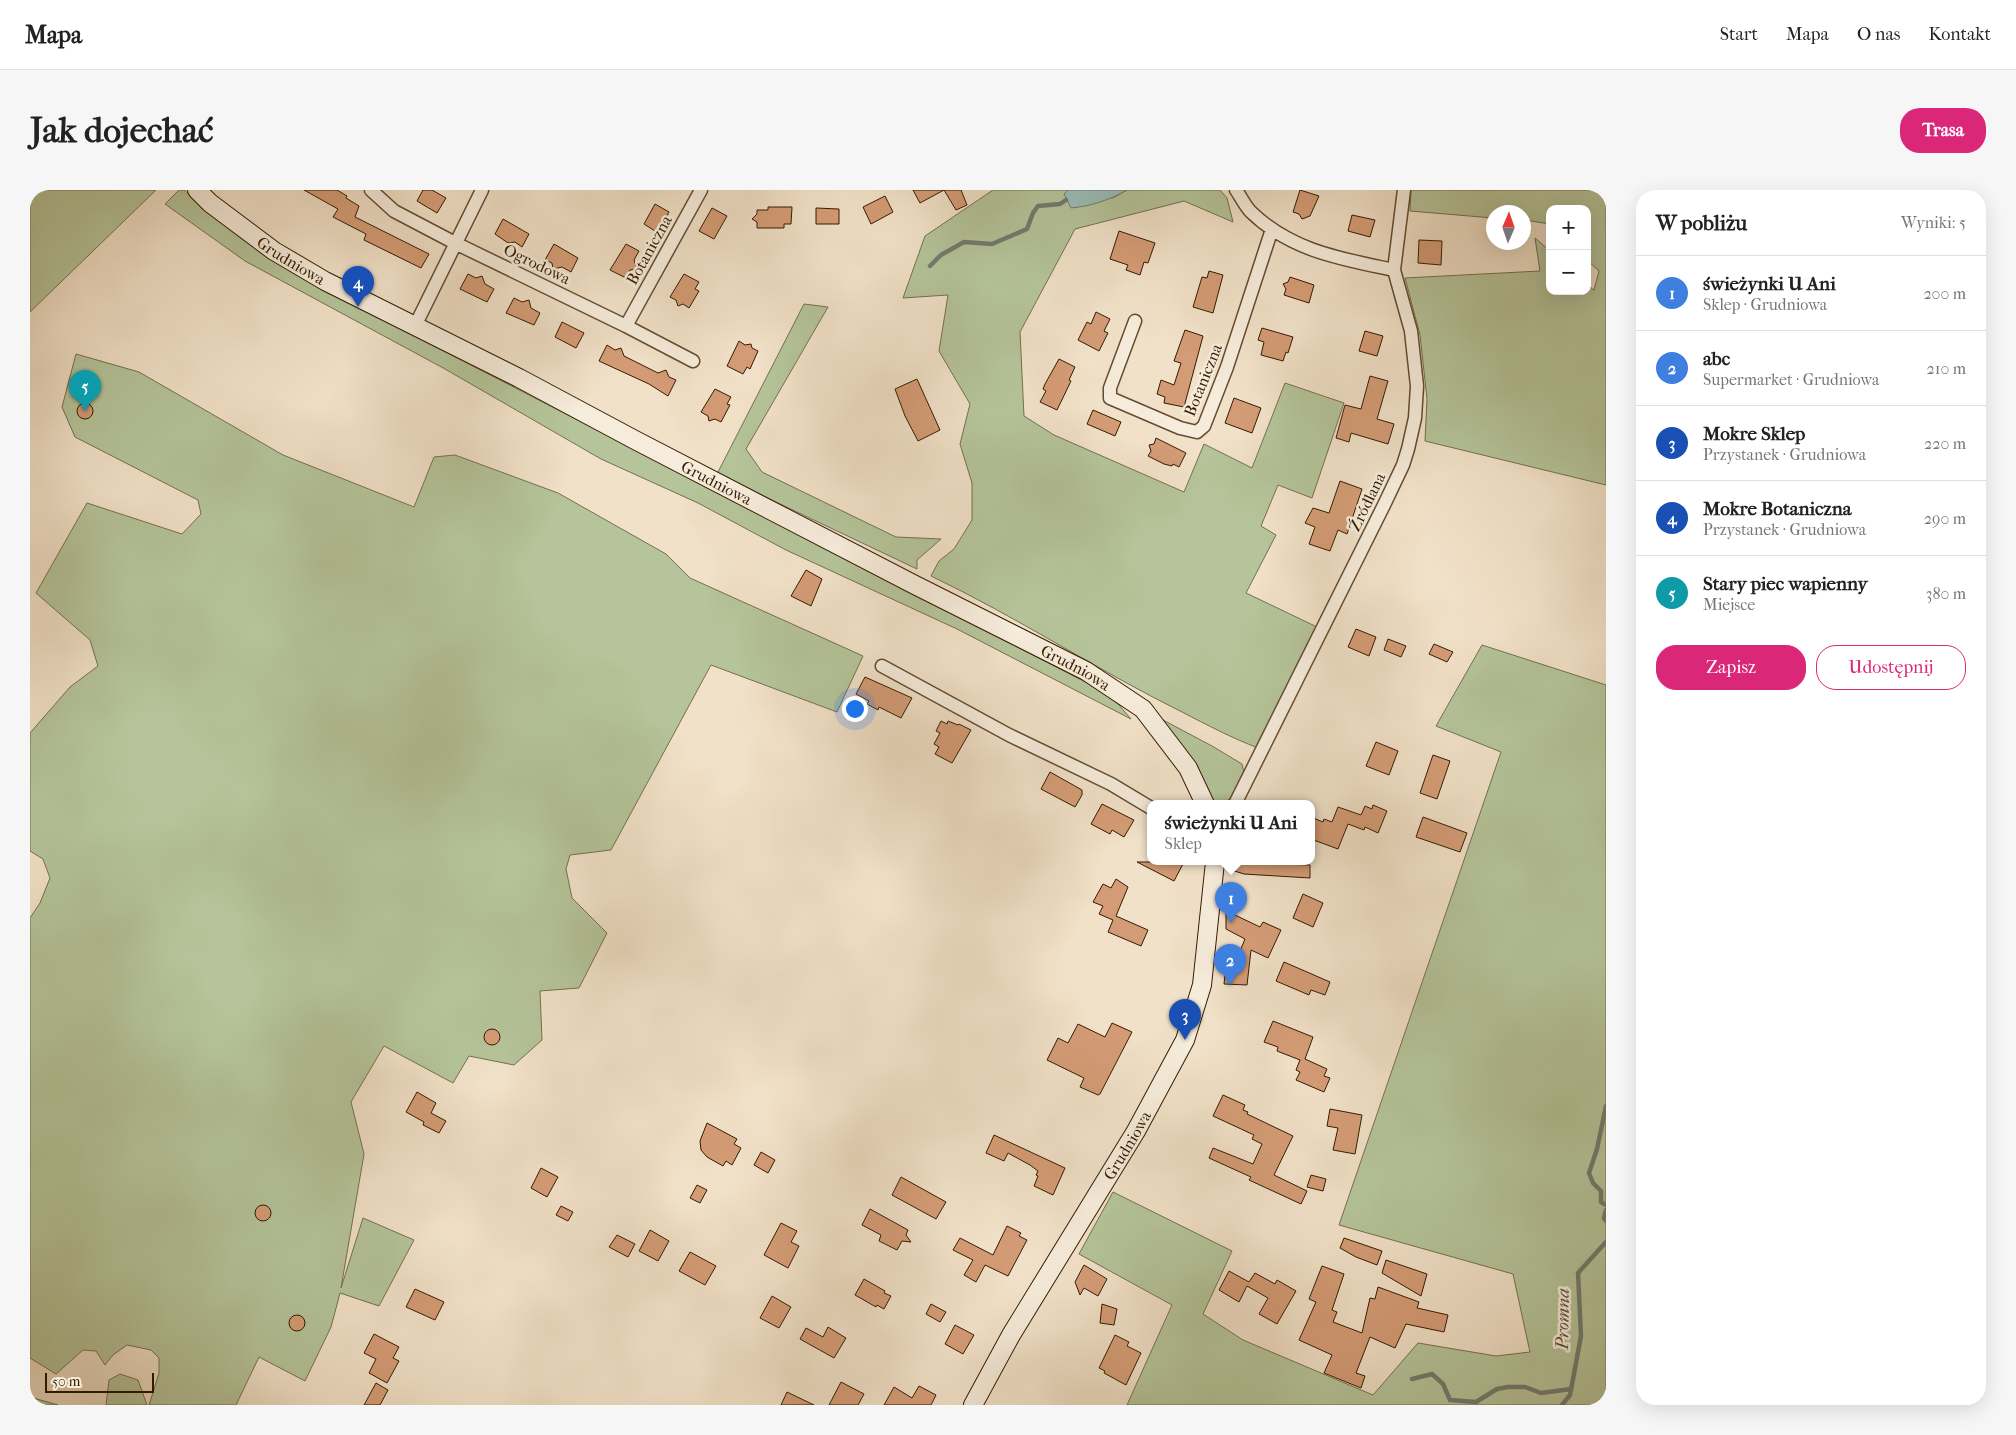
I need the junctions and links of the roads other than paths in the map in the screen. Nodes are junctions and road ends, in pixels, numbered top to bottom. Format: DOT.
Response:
graph roads {
  1 [pos="197,190"];
  2 [pos="371,190"];
  3 [pos="482,190"];
  4 [pos="701,190"];
  5 [pos="1236,190"];
  6 [pos="1404,190"];
  7 [pos="1272,230"];
  8 [pos="455,243"];
  9 [pos="1394,270"];
  10 [pos="1135,321"];
  11 [pos="415,326"];
  12 [pos="626,326"];
  13 [pos="693,361"];
  14 [pos="882,666"];
  15 [pos="1203,800"];
  16 [pos="1236,800"];
  17 [pos="1147,806"];
  18 [pos="1215,865"];
  19 [pos="974,1405"];
  1 -- 11 [label="street, Grudniowa"];
  2 -- 8 [label="street, Ogrodowa"];
  3 -- 8 [label="street"];
  4 -- 12 [label="street, Botaniczna"];
  5 -- 7 [label="street"];
  6 -- 9 [label="street, Źródlana"];
  7 -- 9 [label="street"];
  7 -- 10 [label="street, Botaniczna"];
  8 -- 11 [label="street"];
  8 -- 12 [label="street, Ogrodowa"];
  9 -- 16 [label="street, Źródlana"];
  11 -- 15 [label="street, Grudniowa"];
  12 -- 13 [label="street, Ogrodowa"];
  14 -- 17 [label="street"];
  18 -- 19 [label="street, Grudniowa"];
}
